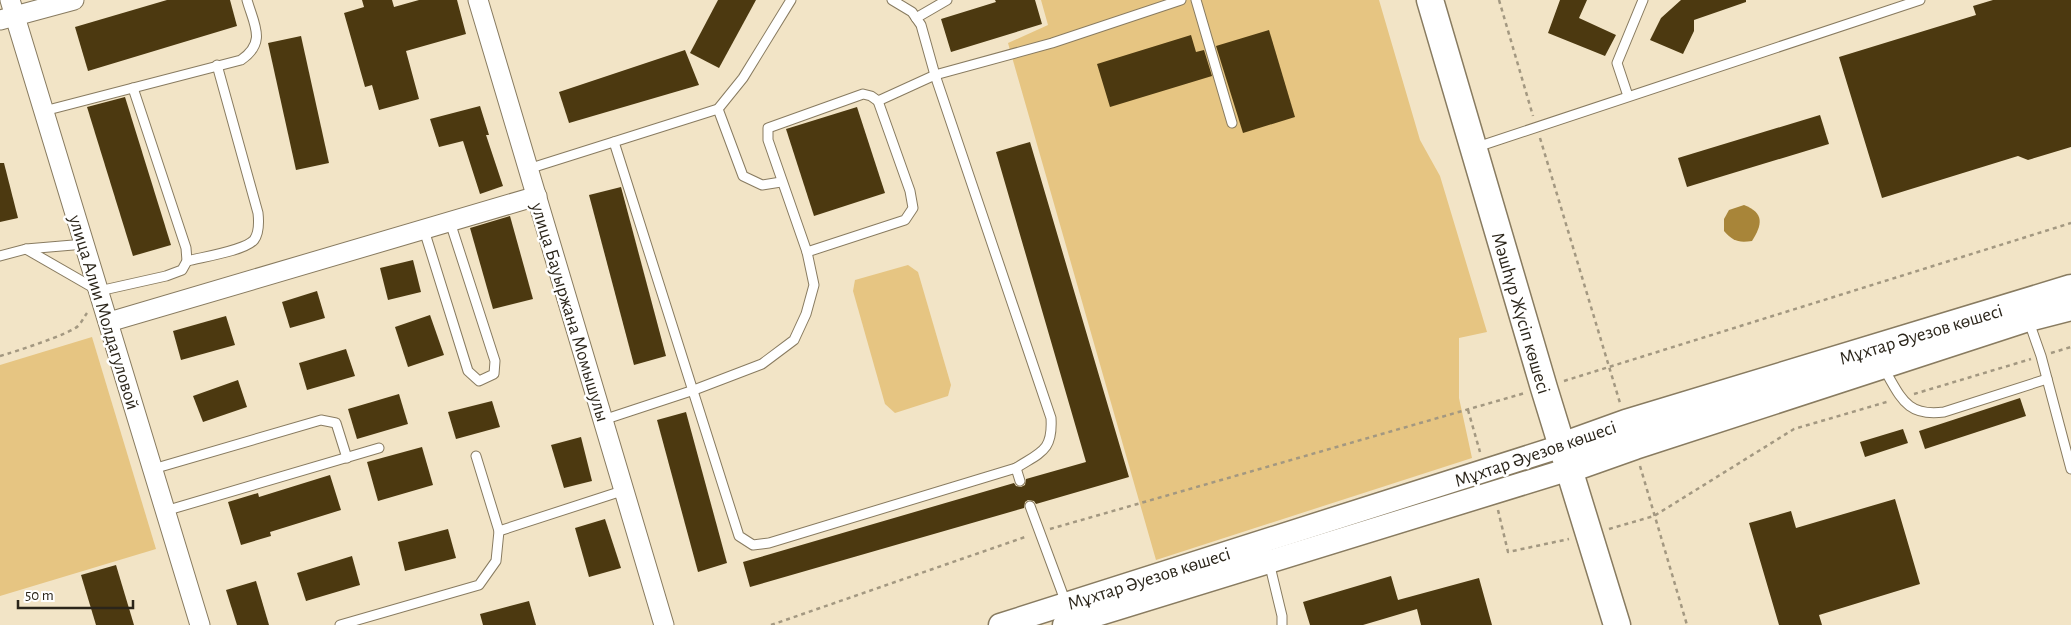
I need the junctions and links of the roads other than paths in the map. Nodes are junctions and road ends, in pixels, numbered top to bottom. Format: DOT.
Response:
graph roads {
  1 [pos="74,0"];
  2 [pos="247,0"];
  3 [pos="478,0"];
  4 [pos="791,0"];
  5 [pos="892,0"];
  6 [pos="947,0"];
  7 [pos="1180,0"];
  8 [pos="1196,0"];
  9 [pos="1430,0"];
  10 [pos="1643,0"];
  11 [pos="1920,0"];
  12 [pos="8,12"];
  13 [pos="916,18"];
  14 [pos="217,65"];
  15 [pos="936,75"];
  16 [pos="133,88"];
  17 [pos="1628,96"];
  18 [pos="878,101"];
  19 [pos="718,109"];
  20 [pos="44,111"];
  21 [pos="1232,124"];
  22 [pos="614,142"];
  23 [pos="1473,148"];
  24 [pos="528,169"];
  25 [pos="781,182"];
  26 [pos="537,196"];
  27 [pos="450,222"];
  28 [pos="424,230"];
  29 [pos="85,244"];
  30 [pos="26,249"];
  31 [pos="807,252"];
  32 [pos="0,256"];
  33 [pos="187,261"];
  34 [pos="2071,288"];
  35 [pos="101,296"];
  36 [pos="2071,307"];
  37 [pos="2026,310"];
  38 [pos="109,322"];
  39 [pos="1882,366"];
  40 [pos="2047,378"];
  41 [pos="694,390"];
  42 [pos="604,420"];
  43 [pos="1631,434"];
  44 [pos="379,448"];
  45 [pos="476,456"];
  46 [pos="1566,457"];
  47 [pos="346,458"];
  48 [pos="1016,468"];
  49 [pos="153,469"];
  50 [pos="2071,469"];
  51 [pos="1020,481"];
  52 [pos="624,490"];
  53 [pos="1030,506"];
  54 [pos="165,511"];
  55 [pos="499,530"];
  56 [pos="1268,561"];
  57 [pos="1068,617"];
  58 [pos="200,625"];
  59 [pos="340,625"];
  60 [pos="664,625"];
  61 [pos="1000,625"];
  62 [pos="1282,625"];
  63 [pos="1617,625"];
  1 -- 12 [label="street"];
  2 -- 14 [label="lane"];
  3 -- 24 [label="street, улица Бауыржана Момышулы"];
  4 -- 19 [label="lane"];
  5 -- 13 [label="lane"];
  6 -- 13 [label="lane"];
  7 -- 15 [label="lane"];
  8 -- 21 [label="lane"];
  9 -- 23 [label="main road, Мәшһүр Жүсіп көшесі"];
  10 -- 17 [label="lane"];
  11 -- 17 [label="lane"];
  12 -- 20 [label="street, улица Алии Молдагуловой"];
  13 -- 15 [label="lane"];
  14 -- 16 [label="lane"];
  14 -- 33 [label="lane"];
  15 -- 18 [label="lane"];
  15 -- 48 [label="lane"];
  16 -- 20 [label="lane"];
  16 -- 33 [label="lane"];
  17 -- 23 [label="lane"];
  18 -- 25 [label="lane"];
  18 -- 31 [label="lane"];
  19 -- 22 [label="lane"];
  19 -- 25 [label="lane"];
  20 -- 29 [label="street, улица Алии Молдагуловой"];
  22 -- 24 [label="lane"];
  22 -- 41 [label="lane"];
  23 -- 46 [label="main road, Мәшһүр Жүсіп көшесі"];
  24 -- 26 [label="street, улица Бауыржана Момышулы"];
  25 -- 31 [label="lane"];
  26 -- 27 [label="street"];
  26 -- 42 [label="street, улица Бауыржана Момышулы"];
  27 -- 28 [label="street"];
  27 -- 28 [label="lane"];
  28 -- 38 [label="street"];
  29 -- 30 [label="lane"];
  29 -- 35 [label="street, улица Алии Молдагуловой"];
  30 -- 32 [label="lane"];
  30 -- 35 [label="lane"];
  31 -- 41 [label="lane"];
  33 -- 35 [label="lane"];
  34 -- 37 [label="main road, Мұхтар Әуезов көшесі"];
  35 -- 38 [label="street, улица Алии Молдагуловой"];
  36 -- 37 [label="main road, Мұхтар Әуезов көшесі"];
  37 -- 39 [label="main road, Мұхтар Әуезов көшесі"];
  37 -- 40 [label="lane"];
  37 -- 43 [label="main road, Мұхтар Әуезов көшесі"];
  38 -- 49 [label="street, улица Алии Молдагуловой"];
  39 -- 40 [label="lane"];
  39 -- 43 [label="main road, Мұхтар Әуезов көшесі"];
  40 -- 50 [label="lane"];
  41 -- 42 [label="lane"];
  41 -- 48 [label="lane"];
  42 -- 52 [label="street, улица Бауыржана Момышулы"];
  43 -- 46 [label="main road, Мұхтар Әуезов көшесі"];
  44 -- 47 [label="lane"];
  45 -- 55 [label="lane"];
  46 -- 56 [label="street, Мұхтар Әуезов көшесі"];
  46 -- 57 [label="street, Мұхтар Әуезов көшесі"];
  46 -- 63 [label="main road, Мәшһүр Жүсіп көшесі"];
  47 -- 49 [label="lane"];
  47 -- 54 [label="lane"];
  48 -- 51 [label="lane"];
  49 -- 54 [label="street, улица Алии Молдагуловой"];
  52 -- 55 [label="lane"];
  52 -- 60 [label="street, улица Бауыржана Момышулы"];
  53 -- 57 [label="lane"];
  54 -- 58 [label="street, улица Алии Молдагуловой"];
  55 -- 59 [label="lane"];
  56 -- 57 [label="street, Мұхтар Әуезов көшесі"];
  56 -- 62 [label="lane"];
  57 -- 61 [label="street, Мұхтар Әуезов көшесі"];
}
